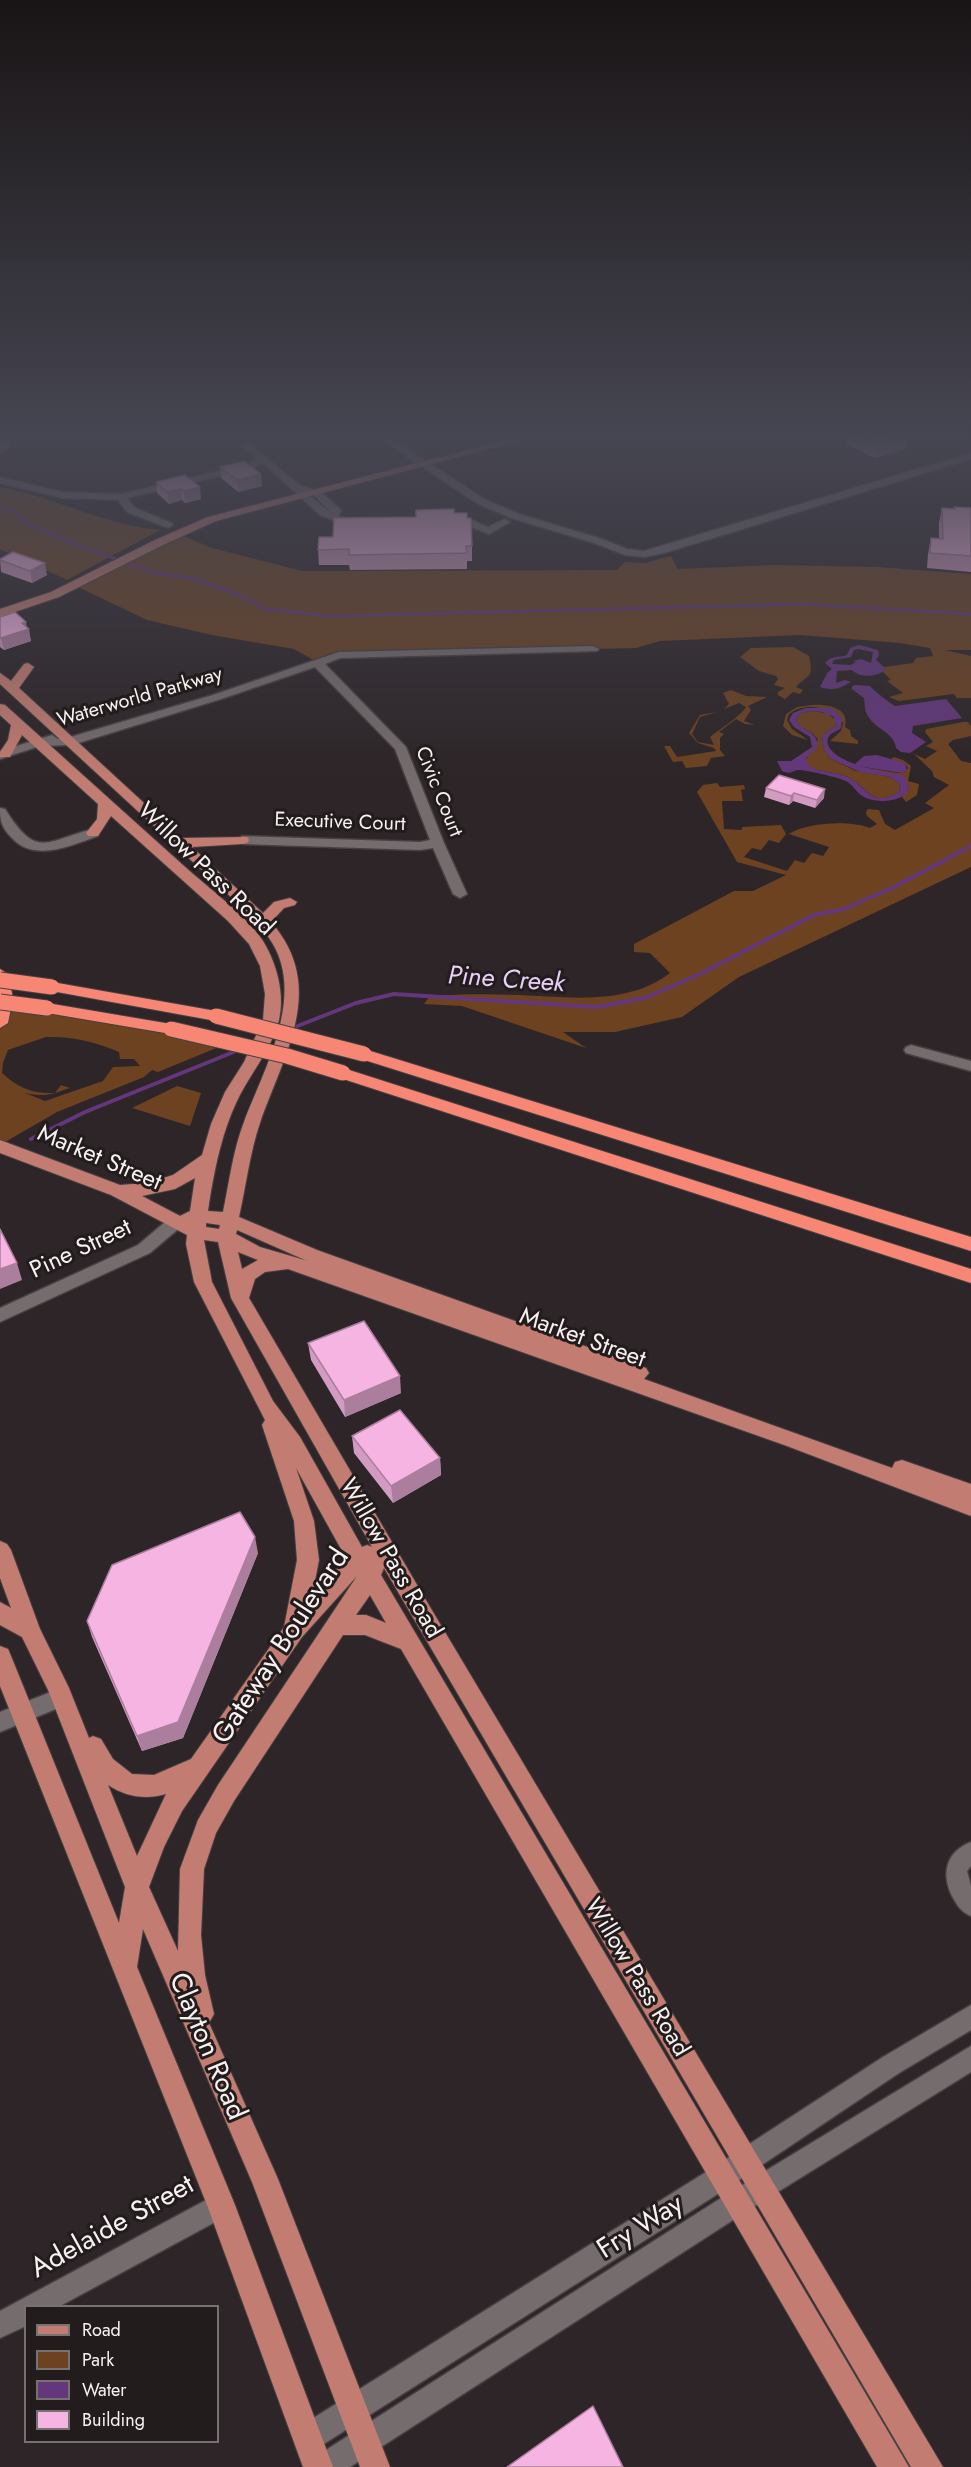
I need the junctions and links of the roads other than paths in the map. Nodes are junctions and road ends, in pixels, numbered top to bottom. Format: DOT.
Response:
graph roads {
  1 [pos="122,552"];
  2 [pos="134,552"];
  3 [pos="601,552"];
  4 [pos="617,552"];
  5 [pos="656,552"];
  6 [pos="684,552"];
  7 [pos="634,558"];
  8 [pos="78,580"];
  9 [pos="2,610"];
  10 [pos="593,650"];
  11 [pos="317,662"];
  12 [pos="28,667"];
  13 [pos="0,676"];
  14 [pos="13,687"];
  15 [pos="0,708"];
  16 [pos="18,724"];
  17 [pos="65,738"];
  18 [pos="41,743"];
  19 [pos="3,755"];
  20 [pos="105,801"];
  21 [pos="0,812"];
  22 [pos="93,833"];
  23 [pos="242,840"];
  24 [pos="180,842"];
  25 [pos="437,843"];
  26 [pos="210,870"];
  27 [pos="460,894"];
  28 [pos="290,902"];
  29 [pos="263,921"];
  30 [pos="0,974"];
  31 [pos="0,980"];
  32 [pos="0,1002"];
  33 [pos="0,1023"];
  34 [pos="911,1050"];
  35 [pos="971,1066"];
  36 [pos="0,1146"];
  37 [pos="211,1156"];
  38 [pos="117,1191"];
  39 [pos="177,1221"];
  40 [pos="197,1224"];
  41 [pos="227,1228"];
  42 [pos="971,1244"];
  43 [pos="302,1266"];
  44 [pos="971,1276"];
  45 [pos="387,1296"];
  46 [pos="240,1298"];
  47 [pos="452,1306"];
  48 [pos="0,1315"];
  49 [pos="512,1341"];
  50 [pos="266,1406"];
  51 [pos="971,1493"];
  52 [pos="971,1507"];
  53 [pos="381,1545"];
  54 [pos="0,1550"];
  55 [pos="364,1568"];
  56 [pos="0,1612"];
  57 [pos="338,1625"];
  58 [pos="30,1630"];
  59 [pos="294,1630"];
  60 [pos="408,1642"];
  61 [pos="0,1656"];
  62 [pos="59,1692"];
  63 [pos="10,1718"];
  64 [pos="200,1766"];
  65 [pos="498,1794"];
  66 [pos="971,1853"];
  67 [pos="570,1866"];
  68 [pos="137,1887"];
  69 [pos="971,1905"];
  70 [pos="124,1969"];
  71 [pos="971,2017"];
  72 [pos="971,2058"];
  73 [pos="213,2061"];
  74 [pos="734,2169"];
  75 [pos="750,2195"];
  76 [pos="221,2205"];
  77 [pos="39,2305"];
  78 [pos="24,2313"];
  79 [pos="0,2325"];
  80 [pos="352,2409"];
  81 [pos="309,2437"];
  82 [pos="370,2454"];
  83 [pos="318,2467"];
  84 [pos="325,2467"];
  85 [pos="894,2467"];
  86 [pos="928,2467"];
  1 -- 8 [label="main road"];
  2 -- 8 [label="main road"];
  3 -- 7 [label="street"];
  4 -- 7 [label="street"];
  5 -- 7 [label="street"];
  6 -- 7 [label="street"];
  8 -- 9 [label="main road"];
  8 -- 9 [label="main road"];
  10 -- 11 [label="street, Waterworld Parkway"];
  11 -- 17 [label="street, Waterworld Parkway"];
  11 -- 25 [label="street, Civic Court"];
  12 -- 14 [label="main road"];
  13 -- 14 [label="main road, Willow Pass Road"];
  14 -- 17 [label="main road, Willow Pass Road"];
  15 -- 16 [label="main road, Willow Pass Road"];
  16 -- 18 [label="main road, Willow Pass Road"];
  16 -- 19 [label="main road"];
  17 -- 18 [label="street, Waterworld Parkway"];
  17 -- 24 [label="main road, Willow Pass Road"];
  18 -- 19 [label="street, Waterworld Parkway"];
  18 -- 20 [label="main road, Willow Pass Road"];
  20 -- 22 [label="main road"];
  20 -- 37 [label="main road, Willow Pass Road"];
  21 -- 22 [label="street"];
  23 -- 24 [label="main road"];
  23 -- 25 [label="street, Executive Court"];
  23 -- 26 [label="main road"];
  24 -- 26 [label="main road, Willow Pass Road"];
  25 -- 27 [label="street, Civic Court"];
  26 -- 29 [label="main road, Willow Pass Road"];
  28 -- 29 [label="main road"];
  29 -- 41 [label="main road, Willow Pass Road"];
  30 -- 33 [label="highway"];
  31 -- 42 [label="highway, bridge"];
  32 -- 44 [label="highway, bridge"];
  34 -- 35 [label="street"];
  36 -- 38 [label="main road, Market Street"];
  37 -- 38 [label="main road"];
  37 -- 40 [label="main road, Willow Pass Road"];
  38 -- 39 [label="main road, Market Street"];
  39 -- 40 [label="main road, Market Street"];
  39 -- 48 [label="street, Pine Street"];
  40 -- 41 [label="main road, Market Street"];
  40 -- 50 [label="main road, Willow Pass Road"];
  41 -- 43 [label="main road, Market Street"];
  41 -- 46 [label="main road, Willow Pass Road"];
  41 -- 47 [label="main road, Market Street"];
  43 -- 45 [label="main road, Market Street"];
  43 -- 46 [label="main road"];
  45 -- 47 [label="main road"];
  45 -- 49 [label="main road, Market Street"];
  46 -- 53 [label="main road, Willow Pass Road"];
  47 -- 49 [label="main road"];
  47 -- 51 [label="main road, Market Street"];
  49 -- 52 [label="main road, Market Street"];
  50 -- 55 [label="main road, Willow Pass Road"];
  50 -- 59 [label="main road"];
  53 -- 55 [label="main road, Gateway Boulevard"];
  53 -- 67 [label="main road, Willow Pass Road"];
  54 -- 58 [label="main road, Clayton Road"];
  55 -- 57 [label="main road, Gateway Boulevard"];
  55 -- 59 [label="main road, Gateway Boulevard"];
  55 -- 60 [label="main road, Willow Pass Road"];
  56 -- 58 [label="main road"];
  57 -- 60 [label="main road"];
  57 -- 73 [label="main road, Gateway Boulevard"];
  58 -- 62 [label="main road, Clayton Road"];
  59 -- 64 [label="main road, Gateway Boulevard"];
  60 -- 65 [label="main road, Willow Pass Road"];
  61 -- 63 [label="main road, Clayton Road"];
  62 -- 63 [label="street"];
  62 -- 64 [label="main road"];
  62 -- 68 [label="main road, Clayton Road"];
  63 -- 70 [label="main road, Clayton Road"];
  64 -- 68 [label="main road, Gateway Boulevard"];
  65 -- 67 [label="main road"];
  65 -- 74 [label="main road, Willow Pass Road"];
  66 -- 69 [label="street"];
  67 -- 74 [label="main road, Willow Pass Road"];
  68 -- 70 [label="main road, Gateway Boulevard"];
  68 -- 73 [label="main road, Clayton Road"];
  70 -- 76 [label="main road, Clayton Road"];
  71 -- 74 [label="street, Fry Way"];
  72 -- 75 [label="street, Fry Way"];
  73 -- 80 [label="main road, Clayton Road"];
  74 -- 75 [label="main road, Willow Pass Road"];
  74 -- 80 [label="street, Fry Way"];
  75 -- 82 [label="street, Fry Way"];
  75 -- 85 [label="main road, Willow Pass Road"];
  75 -- 86 [label="main road, Willow Pass Road"];
  76 -- 77 [label="street, Adelaide Street"];
  76 -- 81 [label="main road, Clayton Road"];
  78 -- 79 [label="street, Adelaide Street"];
  80 -- 81 [label="street, Fry Way"];
  80 -- 82 [label="main road, Clayton Road"];
  81 -- 83 [label="main road, Clayton Road"];
  82 -- 84 [label="street, Fry Way"];
}
